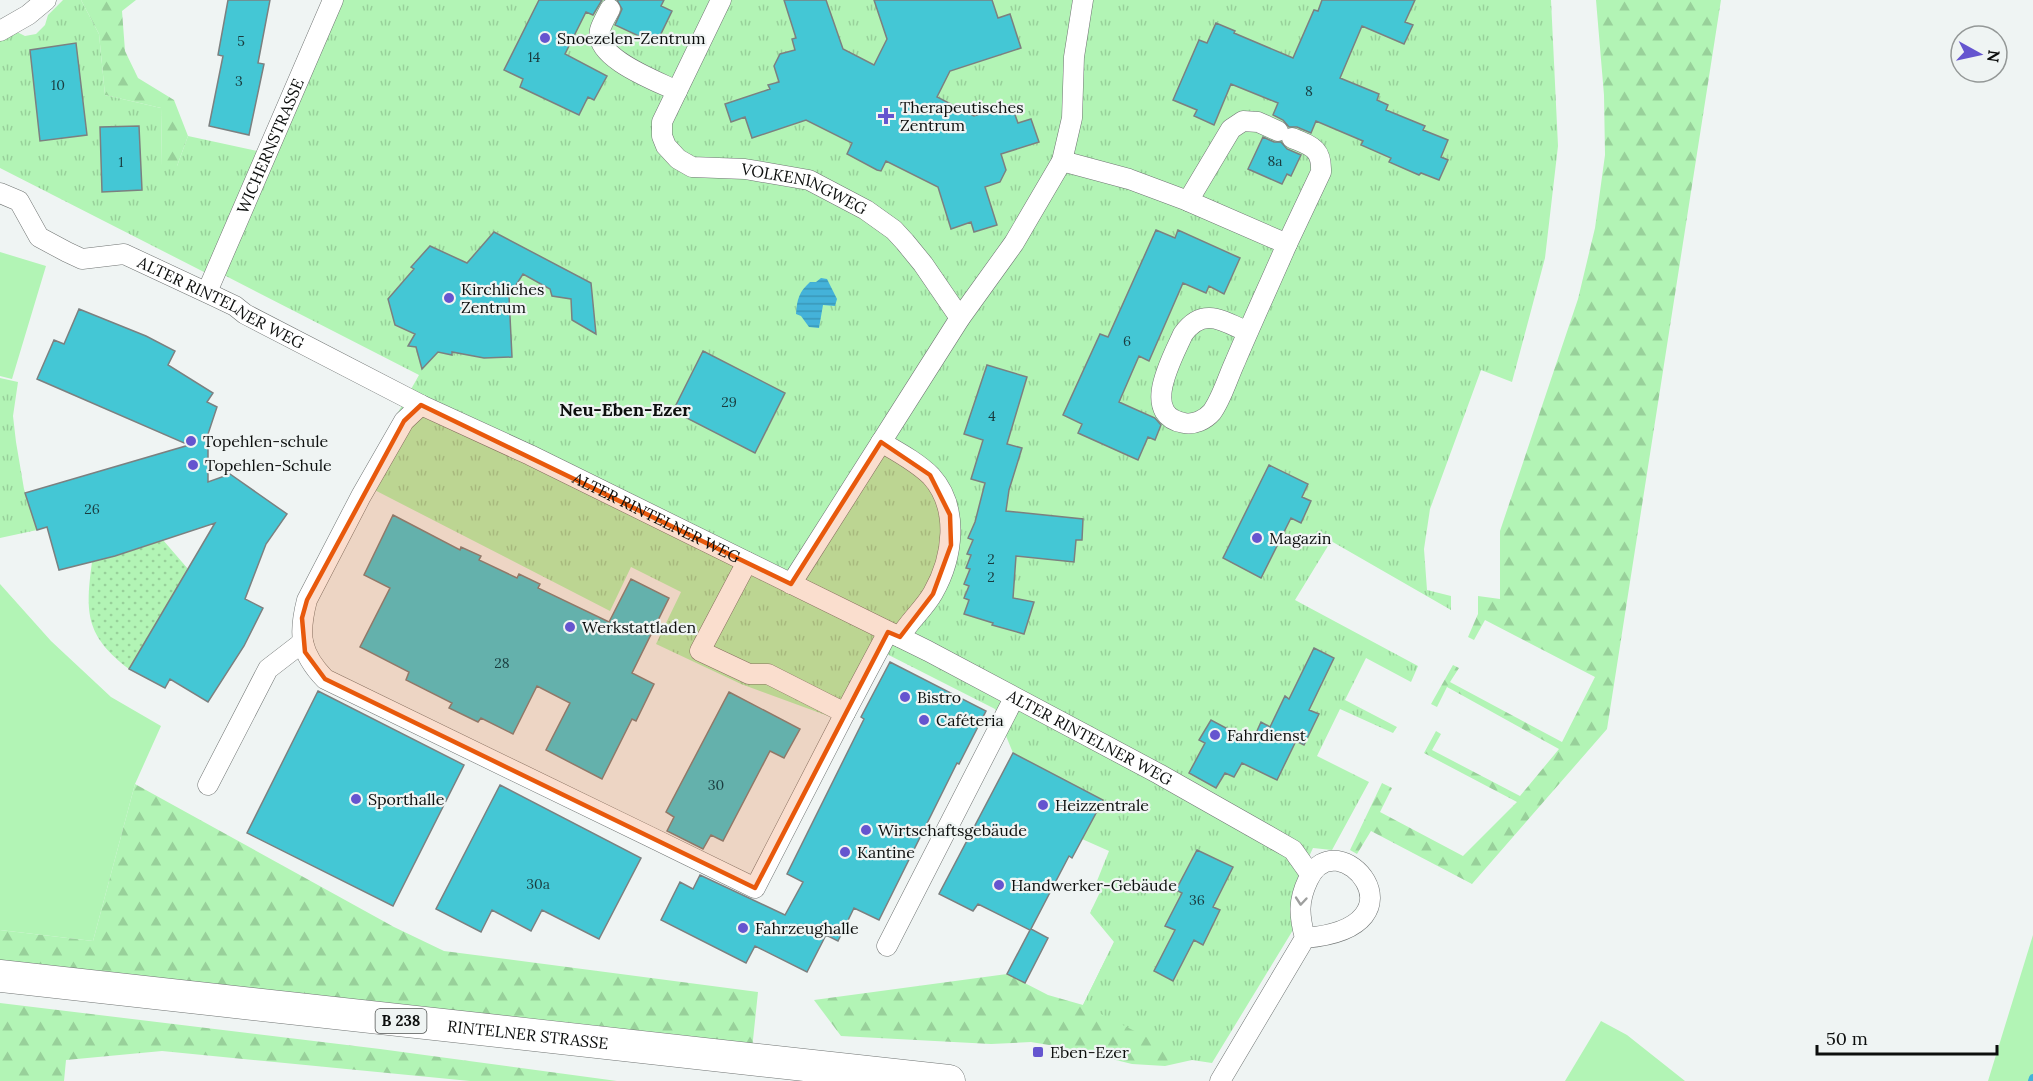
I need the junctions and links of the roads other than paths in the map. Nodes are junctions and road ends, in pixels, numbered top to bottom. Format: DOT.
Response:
graph roads {
  1 [pos="46,0"];
  2 [pos="333,0"];
  3 [pos="721,0"];
  4 [pos="1083,0"];
  5 [pos="610,9"];
  6 [pos="0,31"];
  7 [pos="677,91"];
  8 [pos="1062,161"];
  9 [pos="0,193"];
  10 [pos="1188,201"];
  11 [pos="1287,244"];
  12 [pos="207,292"];
  13 [pos="960,318"];
  14 [pos="1248,332"];
  15 [pos="421,405"];
  16 [pos="881,442"];
  17 [pos="747,562"];
  18 [pos="791,584"];
  19 [pos="894,634"];
  20 [pos="303,642"];
  21 [pos="1014,698"];
  22 [pos="845,713"];
  23 [pos="208,785"];
  24 [pos="1310,874"];
  25 [pos="1305,938"];
  26 [pos="887,946"];
  27 [pos="0,976"];
  28 [pos="949,1081"];
  29 [pos="1220,1081"];
  1 -- 6 [label="street"];
  2 -- 12 [label="street, WICHERNSTRASSE"];
  3 -- 7 [label="street, VOLKENINGWEG"];
  4 -- 8 [label="street"];
  5 -- 7 [label="street"];
  7 -- 13 [label="street, VOLKENINGWEG"];
  8 -- 10 [label="street"];
  8 -- 13 [label="street"];
  9 -- 12 [label="street, ALTER RINTELNER WEG"];
  10 -- 11 [label="street"];
  10 -- 11 [label="street"];
  11 -- 14 [label="street"];
  12 -- 15 [label="street, ALTER RINTELNER WEG"];
  13 -- 16 [label="street"];
  14 -- 14 [label="street"];
  15 -- 17 [label="street, ALTER RINTELNER WEG"];
  15 -- 20 [label="street"];
  16 -- 18 [label="street"];
  16 -- 19 [label="street"];
  17 -- 18 [label="street, ALTER RINTELNER WEG"];
  17 -- 22 [label="street"];
  18 -- 19 [label="street, ALTER RINTELNER WEG"];
  19 -- 21 [label="street, ALTER RINTELNER WEG"];
  19 -- 22 [label="street"];
  20 -- 22 [label="street"];
  20 -- 23 [label="street"];
  21 -- 24 [label="street, ALTER RINTELNER WEG"];
  21 -- 26 [label="street"];
  24 -- 25 [label="street, one-way"];
  24 -- 25 [label="street"];
  25 -- 29 [label="street"];
  27 -- 28 [label="main road, RINTELNER STRASSE / B 238"];
}
